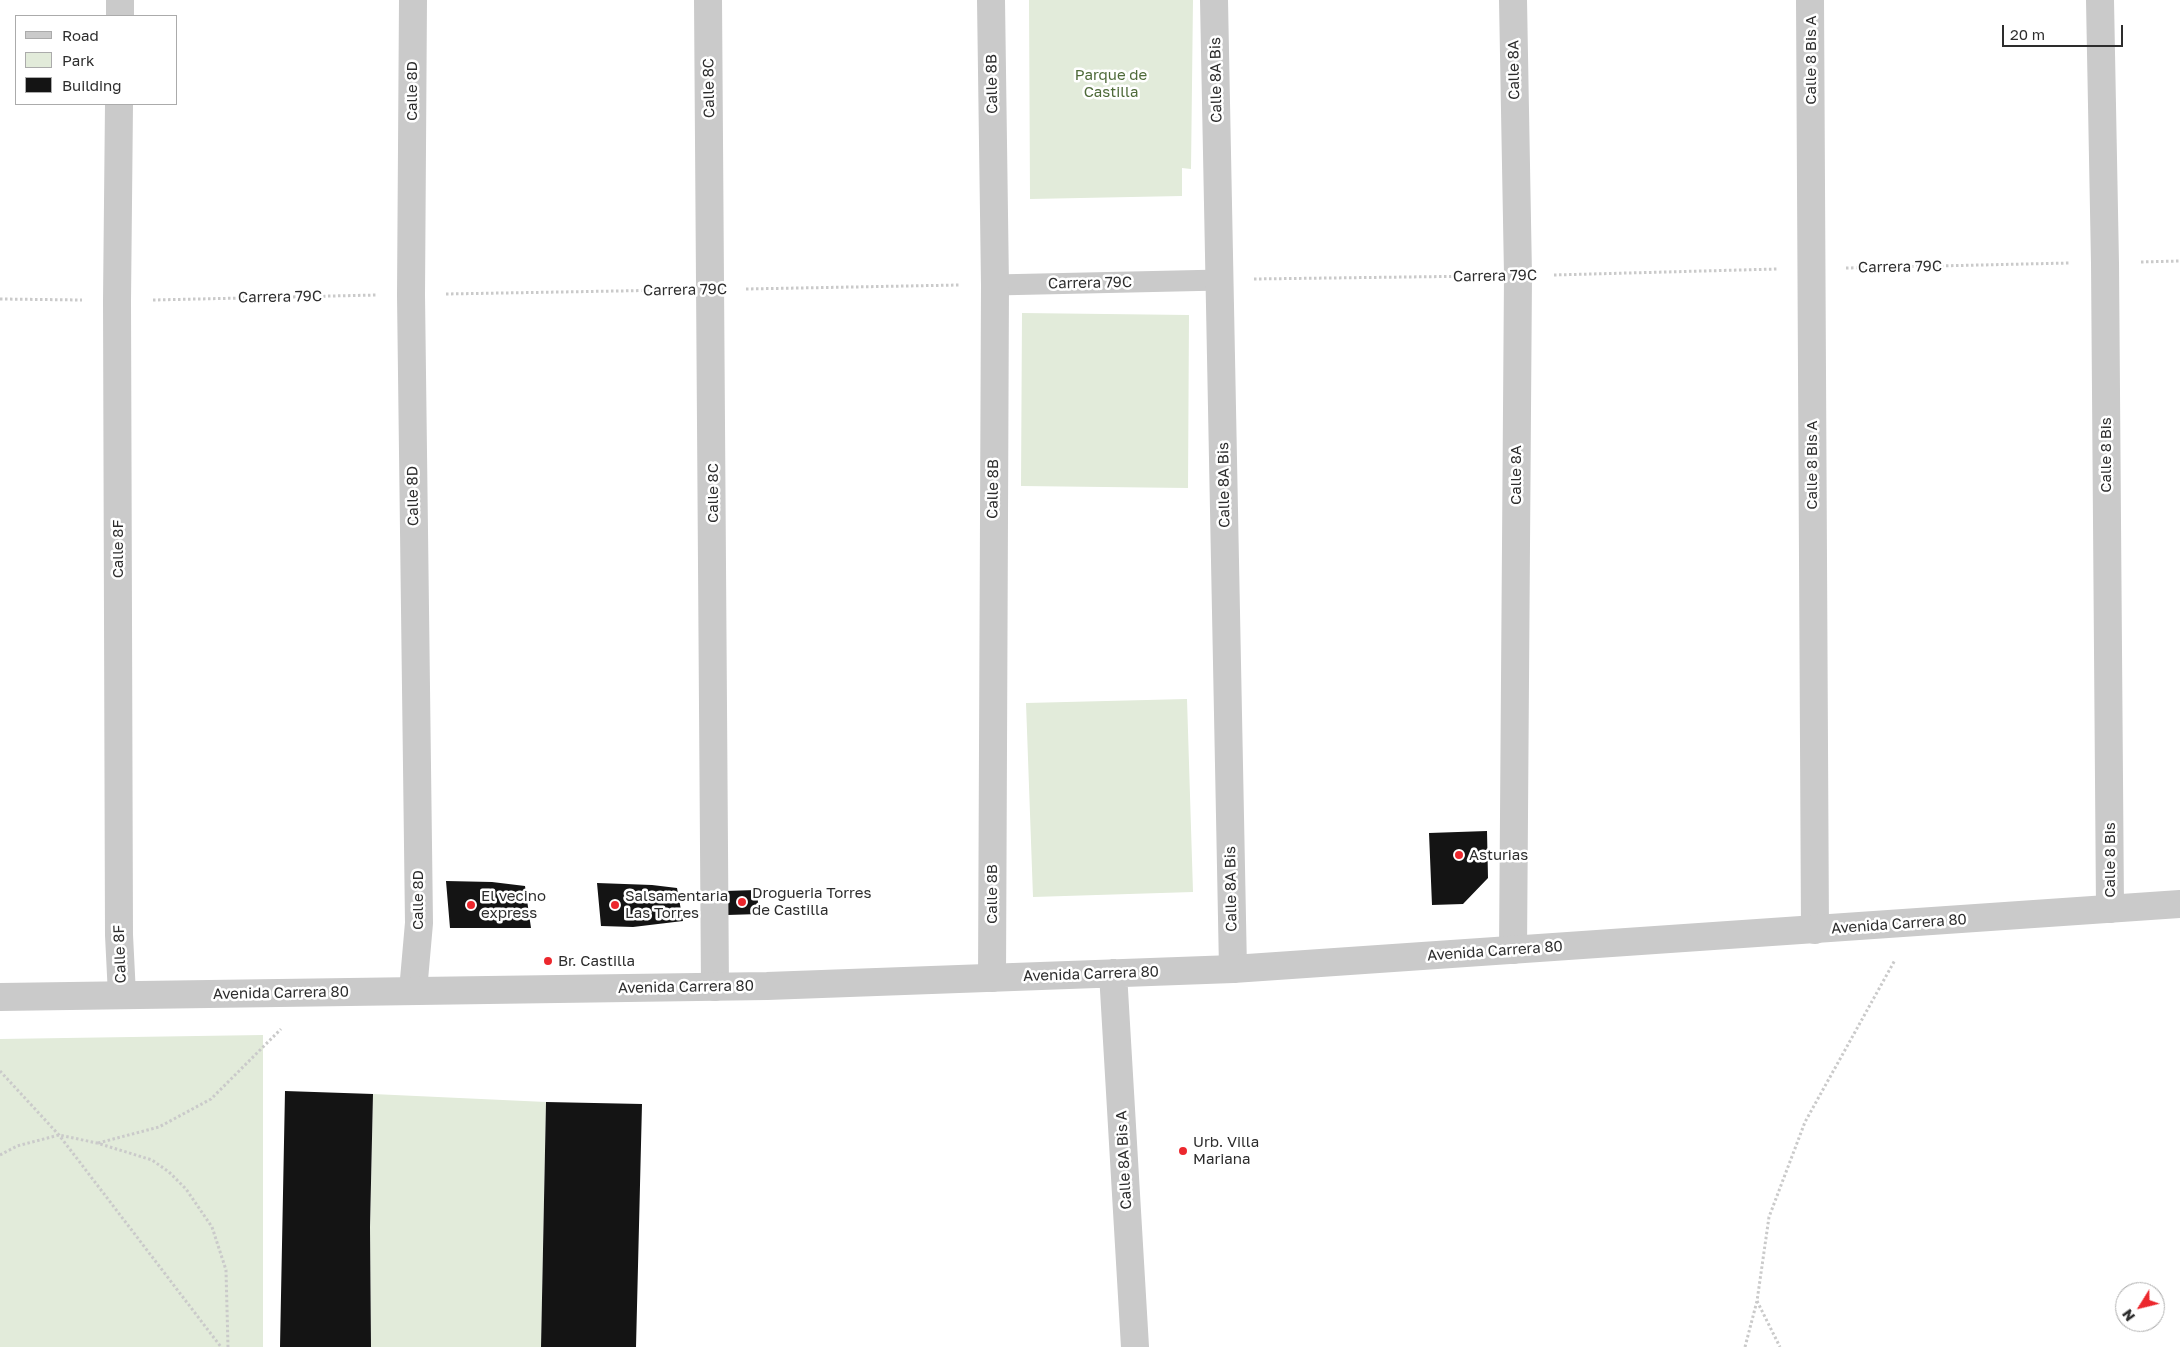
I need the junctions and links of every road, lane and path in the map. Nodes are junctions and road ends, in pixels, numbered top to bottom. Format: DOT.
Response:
graph roads {
  1 [pos="120,0"];
  2 [pos="413,0"];
  3 [pos="708,0"];
  4 [pos="991,0"];
  5 [pos="1214,0"];
  6 [pos="1513,0"];
  7 [pos="1810,0"];
  8 [pos="2100,0"];
  9 [pos="120,15"];
  10 [pos="119,105"];
  11 [pos="2180,261"];
  12 [pos="2105,262"];
  13 [pos="1811,268"];
  14 [pos="1518,275"];
  15 [pos="1220,280"];
  16 [pos="995,285"];
  17 [pos="712,290"];
  18 [pos="411,295"];
  19 [pos="0,299"];
  20 [pos="117,300"];
  21 [pos="2180,904"];
  22 [pos="2110,909"];
  23 [pos="1916,922"];
  24 [pos="1815,930"];
  25 [pos="1513,950"];
  26 [pos="1233,969"];
  27 [pos="1113,973"];
  28 [pos="992,978"];
  29 [pos="715,987"];
  30 [pos="413,991"];
  31 [pos="319,992"];
  32 [pos="122,995"];
  33 [pos="0,996"];
  34 [pos="0,1071"];
  35 [pos="58,1135"];
  36 [pos="97,1143"];
  37 [pos="0,1155"];
  38 [pos="1756,1301"];
  39 [pos="221,1347"];
  40 [pos="228,1347"];
  41 [pos="1135,1347"];
  42 [pos="1745,1347"];
  43 [pos="1780,1347"];
  1 -- 9 [label="street"];
  2 -- 18 [label="street, Calle 8D"];
  3 -- 17 [label="street, Calle 8C"];
  4 -- 16 [label="street, Calle 8B"];
  5 -- 15 [label="street, Calle 8A Bis"];
  6 -- 14 [label="street, Calle 8A"];
  7 -- 13 [label="street, Calle 8 Bis A"];
  8 -- 12 [label="street, Calle 8 Bis"];
  10 -- 20 [label="street, Calle 8F"];
  11 -- 12 [label="path, Carrera 79C"];
  12 -- 13 [label="path, Carrera 79C"];
  12 -- 22 [label="street, Calle 8 Bis"];
  13 -- 14 [label="path, Carrera 79C"];
  13 -- 24 [label="street, Calle 8 Bis A"];
  14 -- 15 [label="path, Carrera 79C"];
  14 -- 25 [label="street, Calle 8A"];
  15 -- 16 [label="lane, Carrera 79C"];
  15 -- 26 [label="street, Calle 8A Bis"];
  16 -- 17 [label="path, Carrera 79C"];
  16 -- 28 [label="street, Calle 8B"];
  17 -- 18 [label="path, Carrera 79C"];
  17 -- 29 [label="street, Calle 8C"];
  18 -- 20 [label="path, Carrera 79C"];
  18 -- 30 [label="street, Calle 8D"];
  19 -- 20 [label="path, Carrera 79C"];
  20 -- 32 [label="street, Calle 8F"];
  21 -- 22 [label="street, Avenida Carrera 80"];
  22 -- 23 [label="street, Avenida Carrera 80"];
  23 -- 24 [label="street, Avenida Carrera 80"];
  23 -- 38 [label="path"];
  24 -- 25 [label="street, Avenida Carrera 80"];
  25 -- 26 [label="street, Avenida Carrera 80"];
  26 -- 27 [label="street, Avenida Carrera 80"];
  27 -- 28 [label="street, Avenida Carrera 80"];
  27 -- 41 [label="street, Calle 8A Bis A"];
  28 -- 29 [label="street, Avenida Carrera 80"];
  29 -- 30 [label="street, Avenida Carrera 80"];
  30 -- 31 [label="street, Avenida Carrera 80"];
  31 -- 32 [label="street, Avenida Carrera 80"];
  31 -- 36 [label="path"];
  32 -- 33 [label="street, Avenida Carrera 80"];
  34 -- 35 [label="path"];
  35 -- 36 [label="path"];
  35 -- 37 [label="path"];
  35 -- 39 [label="path"];
  36 -- 40 [label="path"];
  38 -- 42 [label="path"];
  38 -- 43 [label="path"];
}
